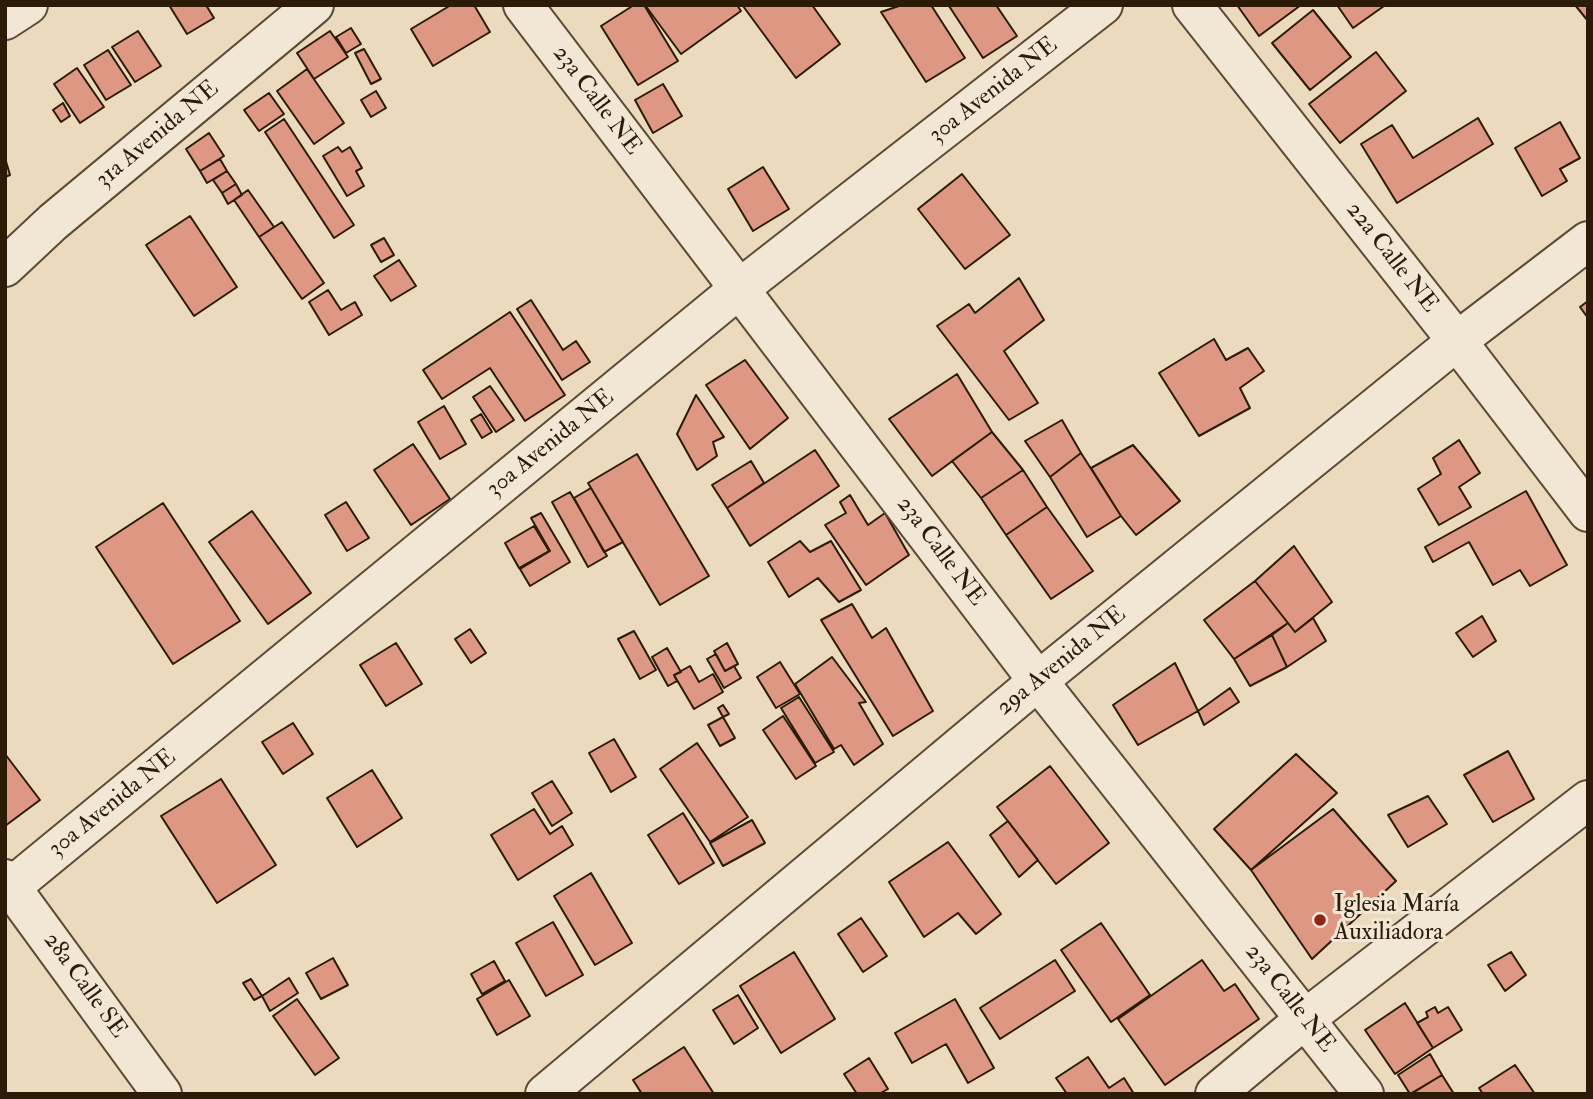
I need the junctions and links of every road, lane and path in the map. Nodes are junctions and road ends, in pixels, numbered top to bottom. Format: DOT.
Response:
graph roads {
  1 [pos="28,5"];
  2 [pos="314,5"];
  3 [pos="523,5"];
  4 [pos="1103,5"];
  5 [pos="1192,5"];
  6 [pos="5,20"];
  7 [pos="1588,241"];
  8 [pos="5,267"];
  9 [pos="740,289"];
  10 [pos="1457,341"];
  11 [pos="1588,512"];
  12 [pos="1038,681"];
  13 [pos="1588,800"];
  14 [pos="8,886"];
  15 [pos="1305,1019"];
  16 [pos="162,1094"];
  17 [pos="545,1094"];
  18 [pos="1215,1094"];
  19 [pos="1364,1094"];
  1 -- 6 [label="street"];
  2 -- 8 [label="street, 31a Avenida NE"];
  3 -- 9 [label="street, 23a Calle NE"];
  4 -- 9 [label="street, 30a Avenida NE"];
  5 -- 10 [label="street, 22a Calle NE"];
  7 -- 10 [label="street, 29a Avenida NE"];
  9 -- 12 [label="street, 23a Calle NE"];
  9 -- 14 [label="street, 30a Avenida NE"];
  10 -- 11 [label="street, 22a Calle NE"];
  10 -- 12 [label="street, 29a Avenida NE"];
  12 -- 15 [label="street, 23a Calle NE"];
  12 -- 17 [label="street, 29a Avenida NE"];
  13 -- 15 [label="street"];
  14 -- 16 [label="street, 28a Calle SE"];
  15 -- 18 [label="street"];
  15 -- 19 [label="street, 23a Calle NE"];
}
